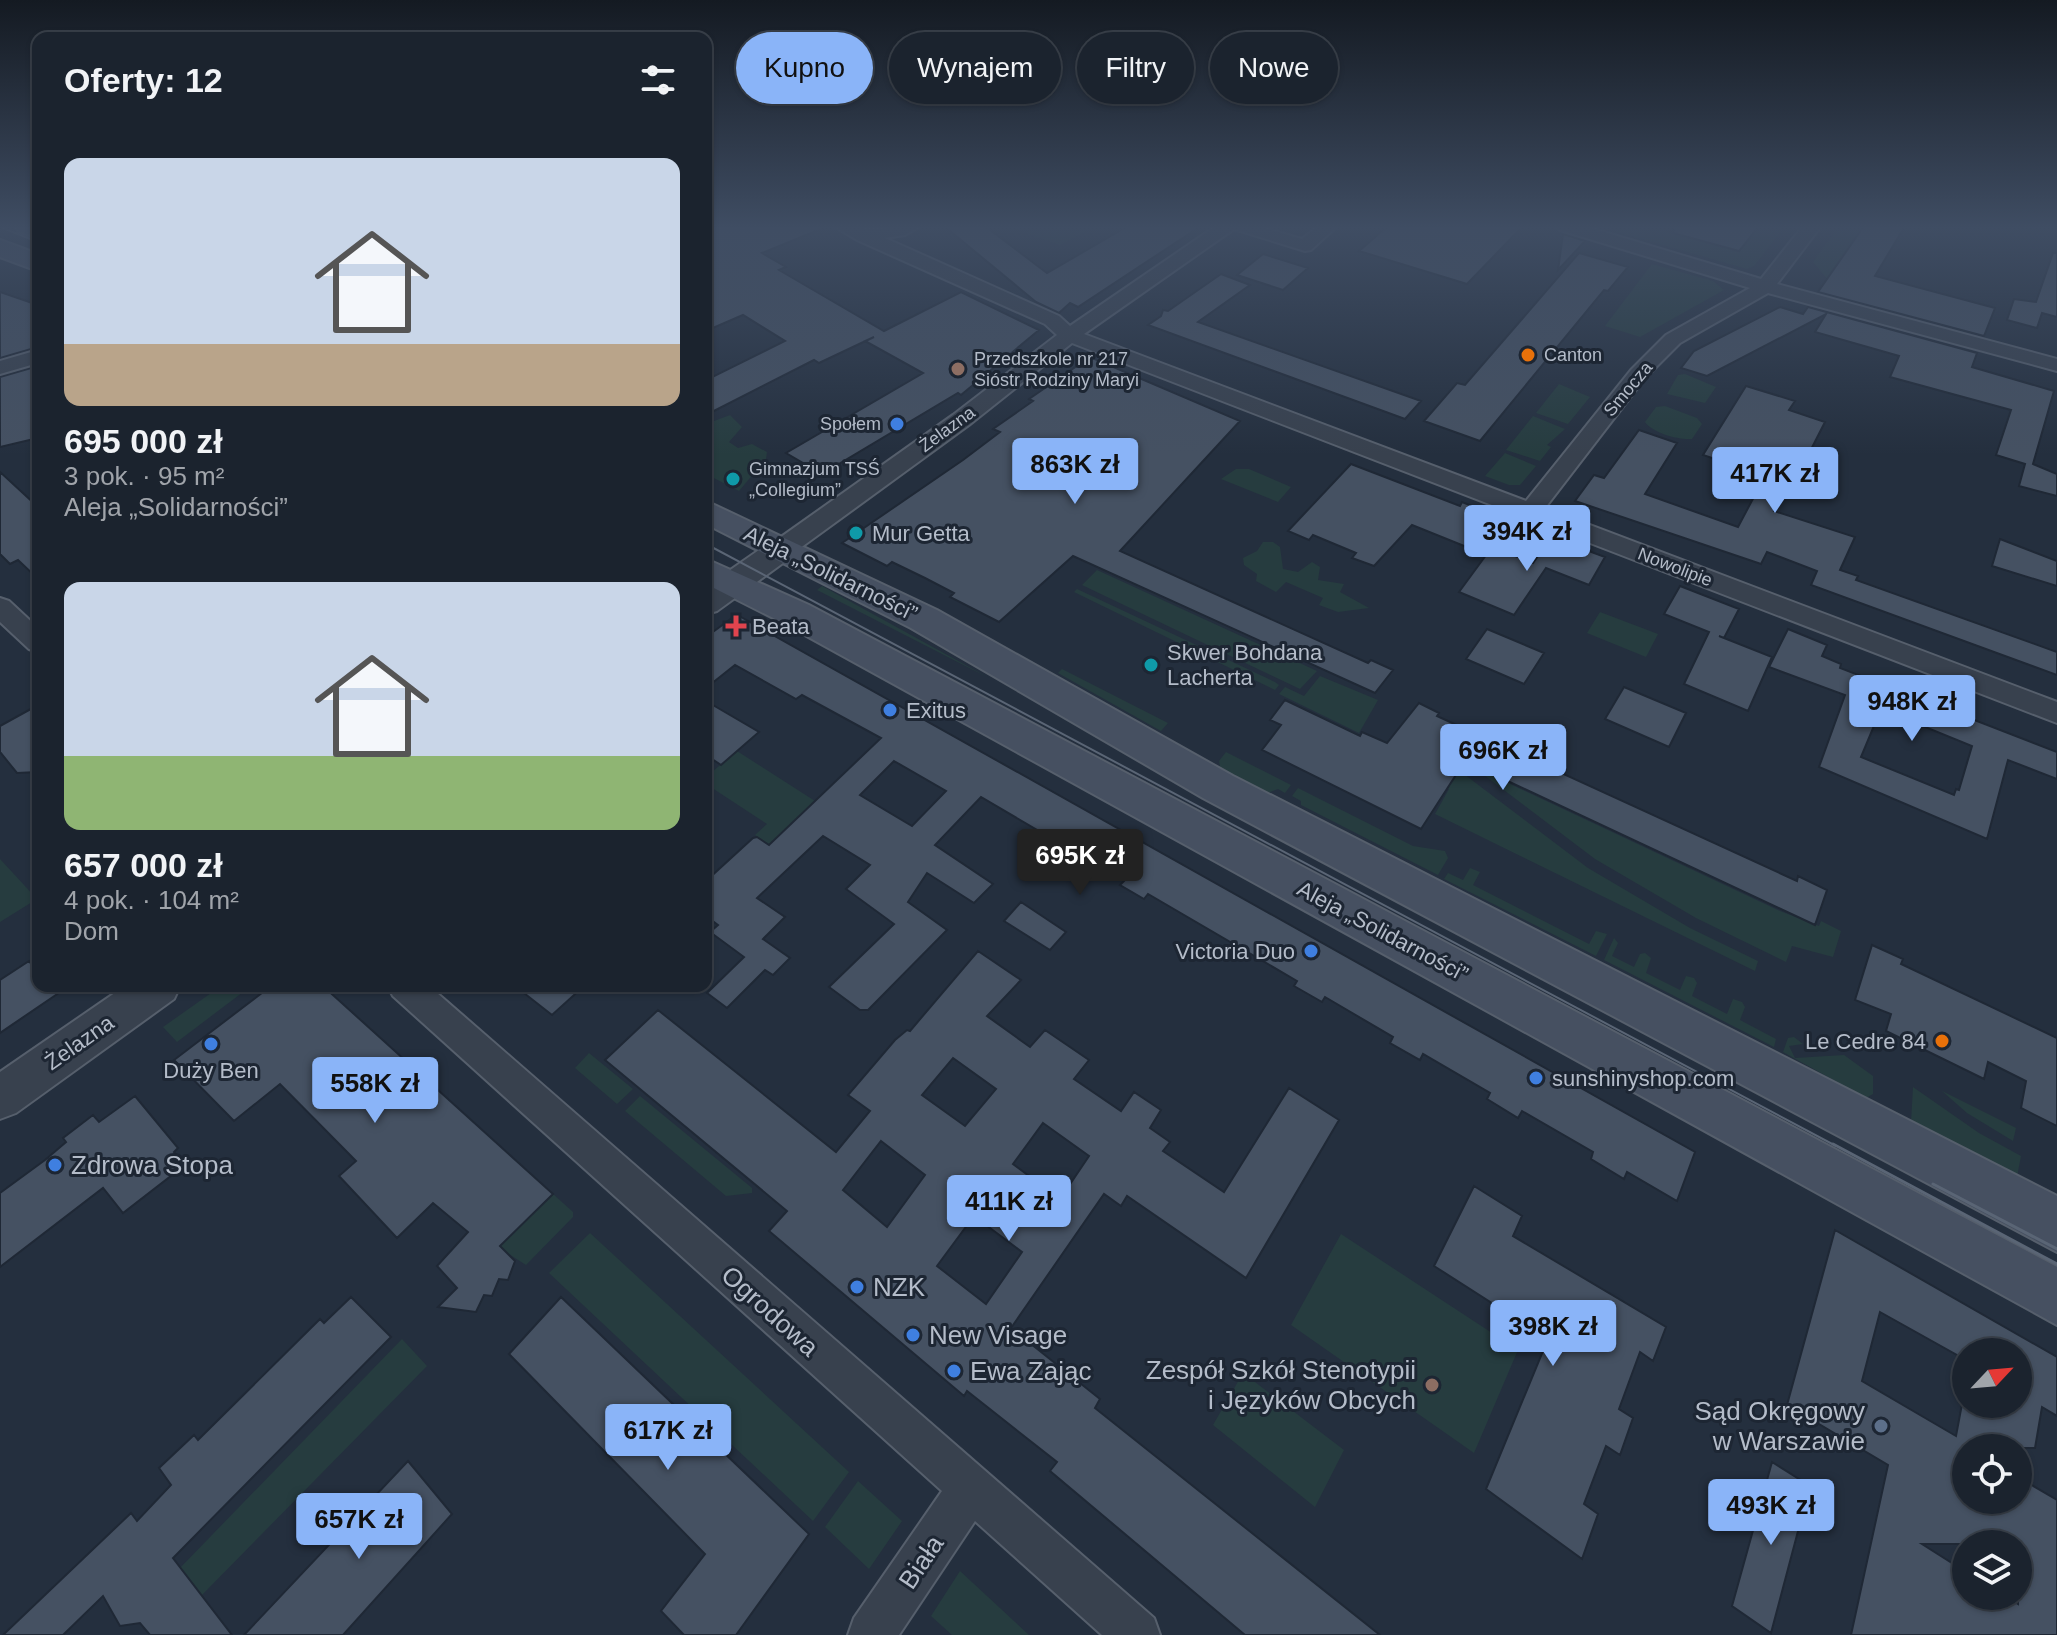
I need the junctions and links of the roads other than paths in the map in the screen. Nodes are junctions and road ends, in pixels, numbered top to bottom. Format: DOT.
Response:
graph roads {
  1 [pos="1013,302"];
  2 [pos="1116,302"];
  3 [pos="1738,302"];
  4 [pos="1822,302"];
  5 [pos="1069,335"];
  6 [pos="32,358"];
  7 [pos="2057,365"];
  8 [pos="0,368"];
  9 [pos="1531,510"];
  10 [pos="712,514"];
  11 [pos="783,548"];
  12 [pos="715,586"];
  13 [pos="0,607"];
  14 [pos="32,637"];
  15 [pos="2057,713"];
  16 [pos="150,992"];
  17 [pos="412,992"];
  18 [pos="0,1098"];
  19 [pos="2057,1225"];
  20 [pos="2057,1297"];
  21 [pos="970,1489"];
  22 [pos="871,1635"];
  23 [pos="1137,1635"];
  1 -- 5 [label="street, Nowolipie"];
  2 -- 5 [label="street, Żelazna"];
  3 -- 9 [label="street, Smocza"];
  4 -- 7 [label="street"];
  5 -- 9 [label="street, Nowolipie"];
  5 -- 11 [label="street, Żelazna"];
  6 -- 8 [label="street"];
  9 -- 15 [label="street, Nowolipie"];
  10 -- 11 [label="main road, Aleja „Solidarności”"];
  11 -- 12 [label="street, Żelazna"];
  11 -- 19 [label="main road, Aleja „Solidarności”"];
  12 -- 20 [label="main road, Aleja „Solidarności”"];
  13 -- 14 [label="street"];
  16 -- 18 [label="street, Żelazna"];
  17 -- 21 [label="street, Ogrodowa"];
  21 -- 22 [label="street, Biała"];
  21 -- 23 [label="street, Ogrodowa"];
}
